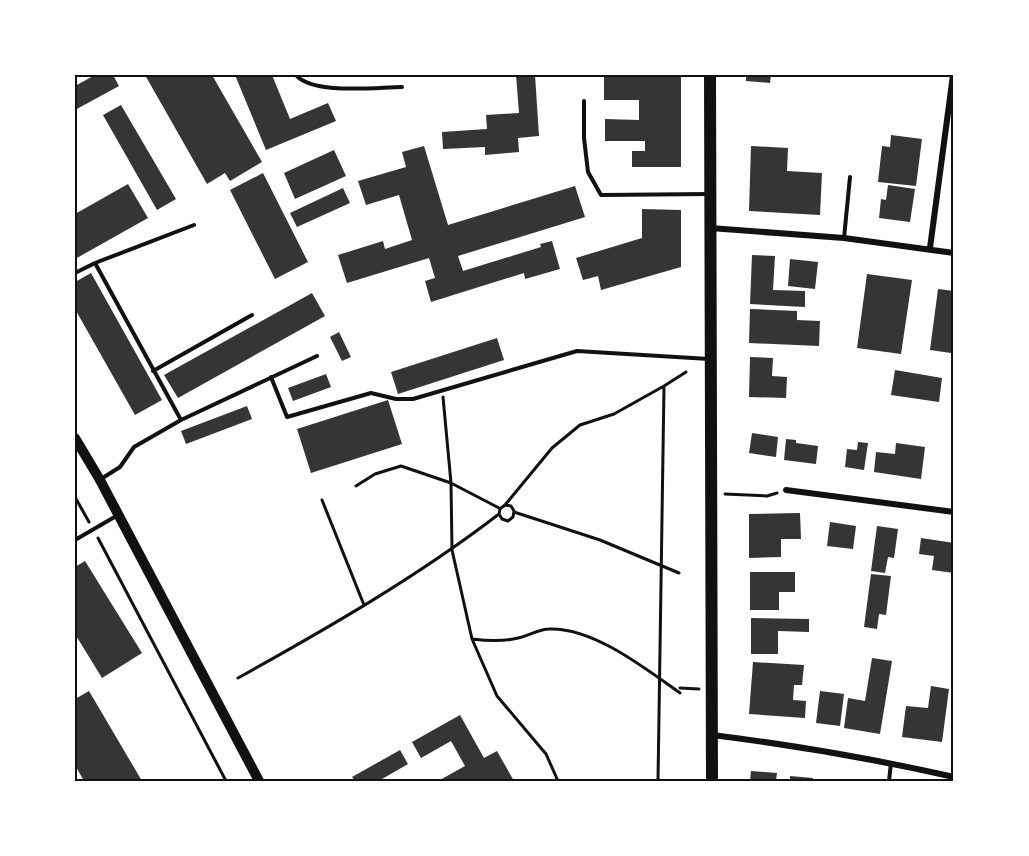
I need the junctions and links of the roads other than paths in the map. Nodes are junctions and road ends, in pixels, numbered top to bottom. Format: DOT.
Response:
graph roads {
  1 [pos="296,75"];
  2 [pos="710,75"];
  3 [pos="953,75"];
  4 [pos="402,87"];
  5 [pos="584,101"];
  6 [pos="850,177"];
  7 [pos="710,194"];
  8 [pos="194,225"];
  9 [pos="710,228"];
  10 [pos="844,238"];
  11 [pos="930,248"];
  12 [pos="954,253"];
  13 [pos="95,263"];
  14 [pos="75,273"];
  15 [pos="252,315"];
  16 [pos="317,356"];
  17 [pos="711,359"];
  18 [pos="153,372"];
  19 [pos="271,377"];
  20 [pos="181,420"];
  21 [pos="75,438"];
  22 [pos="100,480"];
  23 [pos="786,490"];
  24 [pos="954,512"];
  25 [pos="119,515"];
  26 [pos="75,540"];
  27 [pos="712,735"];
  28 [pos="891,763"];
  29 [pos="954,777"];
  30 [pos="259,781"];
  31 [pos="712,781"];
  32 [pos="889,781"];
  1 -- 4 [label="lane"];
  2 -- 7 [label="main road"];
  3 -- 11 [label="street"];
  5 -- 7 [label="lane"];
  6 -- 10 [label="lane"];
  7 -- 9 [label="main road"];
  8 -- 13 [label="lane"];
  9 -- 10 [label="street"];
  9 -- 17 [label="main road"];
  10 -- 11 [label="street"];
  11 -- 12 [label="street"];
  13 -- 14 [label="lane"];
  13 -- 18 [label="lane"];
  15 -- 18 [label="lane"];
  16 -- 19 [label="lane"];
  17 -- 19 [label="lane"];
  17 -- 27 [label="main road"];
  18 -- 20 [label="lane"];
  19 -- 20 [label="lane"];
  20 -- 22 [label="lane"];
  21 -- 22 [label="main road"];
  22 -- 25 [label="main road"];
  23 -- 24 [label="street"];
  25 -- 26 [label="lane"];
  25 -- 30 [label="main road"];
  27 -- 28 [label="street"];
  27 -- 31 [label="main road"];
  28 -- 29 [label="street"];
  28 -- 32 [label="lane"];
}
